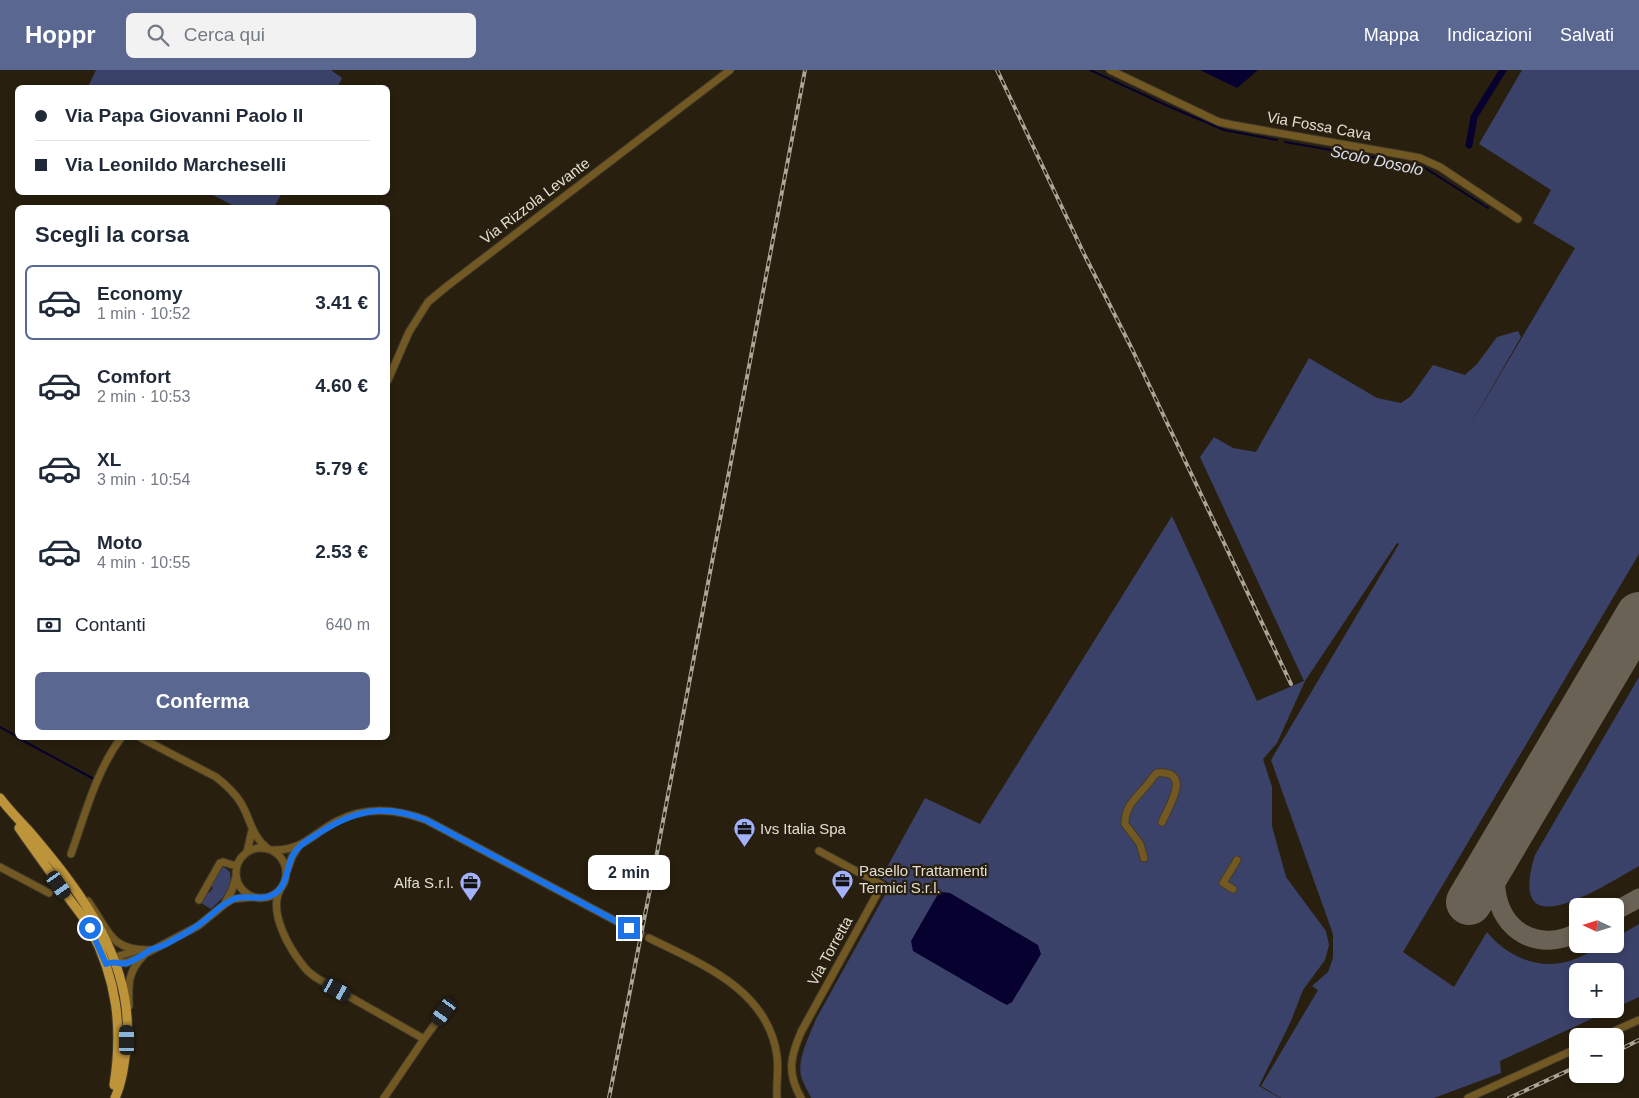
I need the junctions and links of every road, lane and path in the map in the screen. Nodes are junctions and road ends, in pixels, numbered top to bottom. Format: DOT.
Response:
graph roads {
  1 [pos="730,70"];
  2 [pos="1110,70"];
  3 [pos="1518,219"];
  4 [pos="390,375"];
  5 [pos="120,740"];
  6 [pos="145,740"];
  7 [pos="0,798"];
  8 [pos="9,810"];
  9 [pos="1162,822"];
  10 [pos="252,830"];
  11 [pos="298,847"];
  12 [pos="270,849"];
  13 [pos="819,851"];
  14 [pos="246,852"];
  15 [pos="71,854"];
  16 [pos="1144,858"];
  17 [pos="1237,860"];
  18 [pos="236,866"];
  19 [pos="0,867"];
  20 [pos="286,875"];
  21 [pos="236,877"];
  22 [pos="74,889"];
  23 [pos="1233,889"];
  24 [pos="280,890"];
  25 [pos="49,892"];
  26 [pos="256,898"];
  27 [pos="199,900"];
  28 [pos="224,904"];
  29 [pos="276,913"];
  30 [pos="629,928"];
  31 [pos="649,938"];
  32 [pos="145,951"];
  33 [pos="110,962"];
  34 [pos="444,1012"];
  35 [pos="1639,1020"];
  36 [pos="1621,1028"];
  37 [pos="424,1039"];
  38 [pos="1569,1052"];
  39 [pos="125,1060"];
  40 [pos="114,1098"];
  41 [pos="384,1098"];
  42 [pos="777,1098"];
  43 [pos="801,1098"];
  44 [pos="1468,1098"];
  1 -- 4 [label="street, Via Rizzola Levante"];
  2 -- 3 [label="street, Via Fossa Cava"];
  5 -- 15 [label="street"];
  6 -- 10 [label="street"];
  7 -- 8 [label="main road"];
  8 -- 22 [label="main road"];
  8 -- 33 [label="main road"];
  9 -- 16 [label="street"];
  10 -- 12 [label="street"];
  10 -- 14 [label="street"];
  11 -- 12 [label="street"];
  11 -- 20 [label="street"];
  11 -- 30 [label="street"];
  12 -- 14 [label="street"];
  12 -- 20 [label="street"];
  13 -- 43 [label="street, Via Torretta"];
  14 -- 18 [label="street"];
  17 -- 23 [label="street"];
  18 -- 21 [label="street"];
  18 -- 27 [label="street"];
  19 -- 25 [label="street"];
  20 -- 24 [label="street"];
  21 -- 26 [label="street"];
  21 -- 28 [label="street"];
  22 -- 32 [label="street"];
  22 -- 33 [label="main road"];
  24 -- 26 [label="street"];
  24 -- 29 [label="street"];
  26 -- 28 [label="street"];
  26 -- 29 [label="street"];
  28 -- 32 [label="street"];
  29 -- 37 [label="street"];
  31 -- 42 [label="street"];
  32 -- 33 [label="street"];
  32 -- 39 [label="street"];
  33 -- 39 [label="main road"];
  33 -- 40 [label="main road"];
  34 -- 37 [label="street"];
  35 -- 36 [label="street"];
  37 -- 41 [label="street"];
  38 -- 44 [label="street"];
  39 -- 40 [label="main road"];
}
